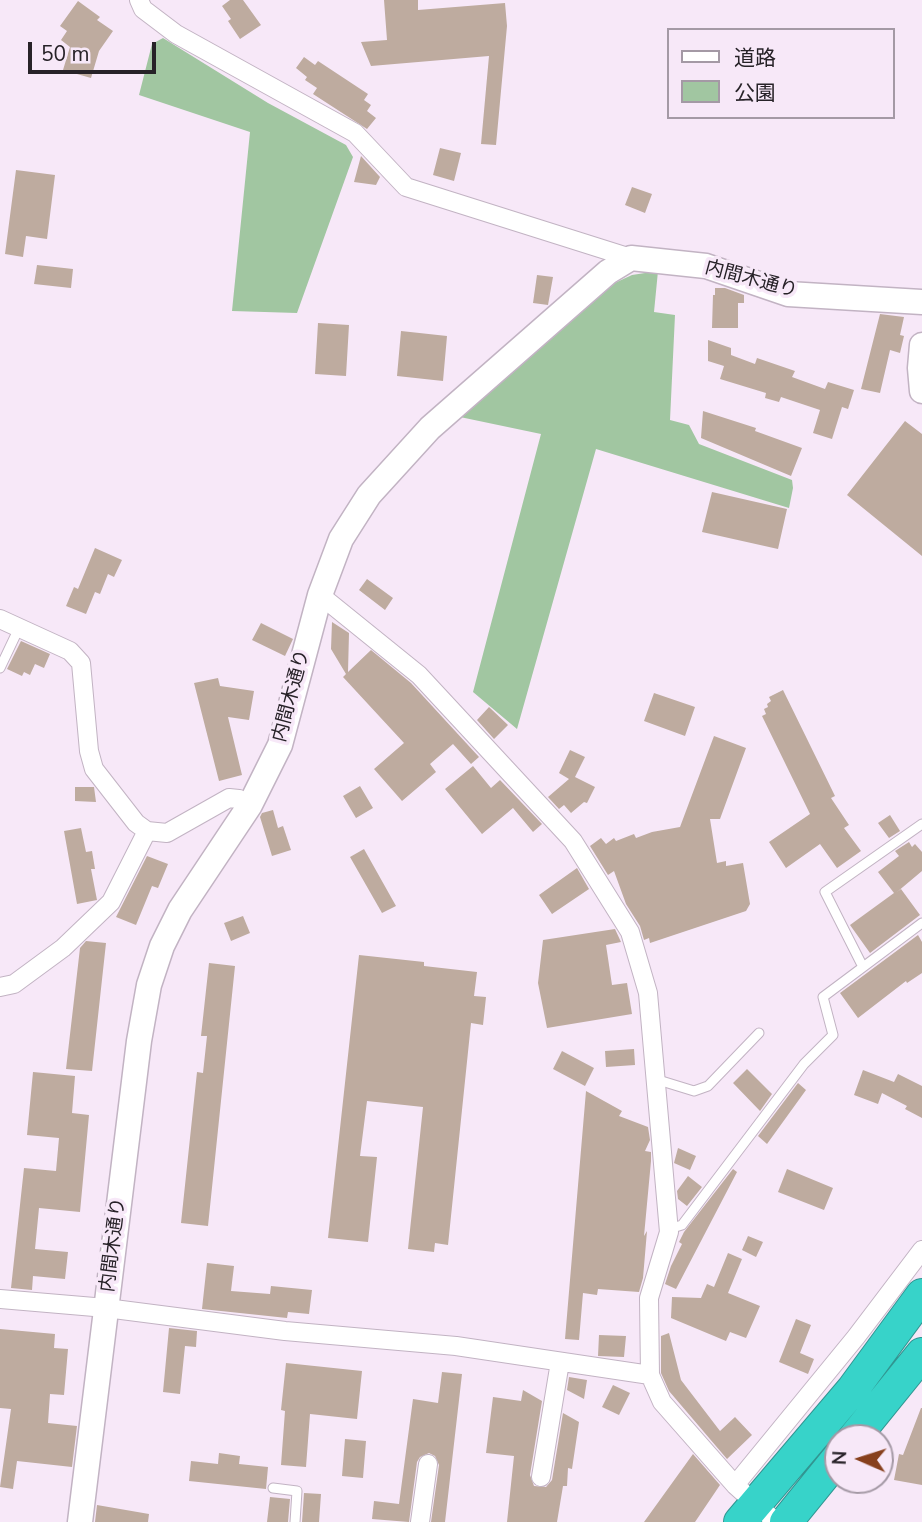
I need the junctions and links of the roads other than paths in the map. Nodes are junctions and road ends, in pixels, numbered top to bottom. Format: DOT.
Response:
graph roads {
  1 [pos="139,0"];
  2 [pos="631,258"];
  3 [pos="922,302"];
  4 [pos="922,345"];
  5 [pos="922,391"];
  6 [pos="320,595"];
  7 [pos="0,619"];
  8 [pos="19,628"];
  9 [pos="0,668"];
  10 [pos="250,805"];
  11 [pos="922,824"];
  12 [pos="147,831"];
  13 [pos="922,923"];
  14 [pos="863,967"];
  15 [pos="0,986"];
  16 [pos="759,1033"];
  17 [pos="656,1079"];
  18 [pos="669,1229"];
  19 [pos="922,1250"];
  20 [pos="922,1295"];
  21 [pos="0,1298"];
  22 [pos="106,1308"];
  23 [pos="922,1354"];
  24 [pos="560,1362"];
  25 [pos="650,1375"];
  26 [pos="865,1424"];
  27 [pos="428,1464"];
  28 [pos="824,1475"];
  29 [pos="541,1477"];
  30 [pos="273,1488"];
  31 [pos="752,1508"];
  32 [pos="80,1522"];
  33 [pos="295,1522"];
  34 [pos="419,1522"];
  35 [pos="786,1522"];
  1 -- 2 [label="street"];
  2 -- 3 [label="street, 内間木通り"];
  2 -- 6 [label="street, 内間木通り"];
  4 -- 5 [label="street"];
  6 -- 10 [label="street, 内間木通り"];
  6 -- 17 [label="street"];
  7 -- 8 [label="street"];
  8 -- 9 [label="lane"];
  8 -- 12 [label="street"];
  10 -- 12 [label="street"];
  10 -- 22 [label="street, 内間木通り"];
  11 -- 14 [label="lane"];
  12 -- 15 [label="street"];
  13 -- 14 [label="lane"];
  14 -- 18 [label="lane"];
  16 -- 17 [label="lane"];
  17 -- 18 [label="street"];
  18 -- 25 [label="street"];
  19 -- 31 [label="street"];
  20 -- 31 [label="highway"];
  21 -- 22 [label="street"];
  22 -- 24 [label="street"];
  22 -- 32 [label="street, 内間木通り"];
  23 -- 26 [label="highway"];
  24 -- 25 [label="street"];
  24 -- 29 [label="street"];
  25 -- 31 [label="street"];
  27 -- 34 [label="street"];
  28 -- 35 [label="highway"];
  30 -- 33 [label="lane"];
}
